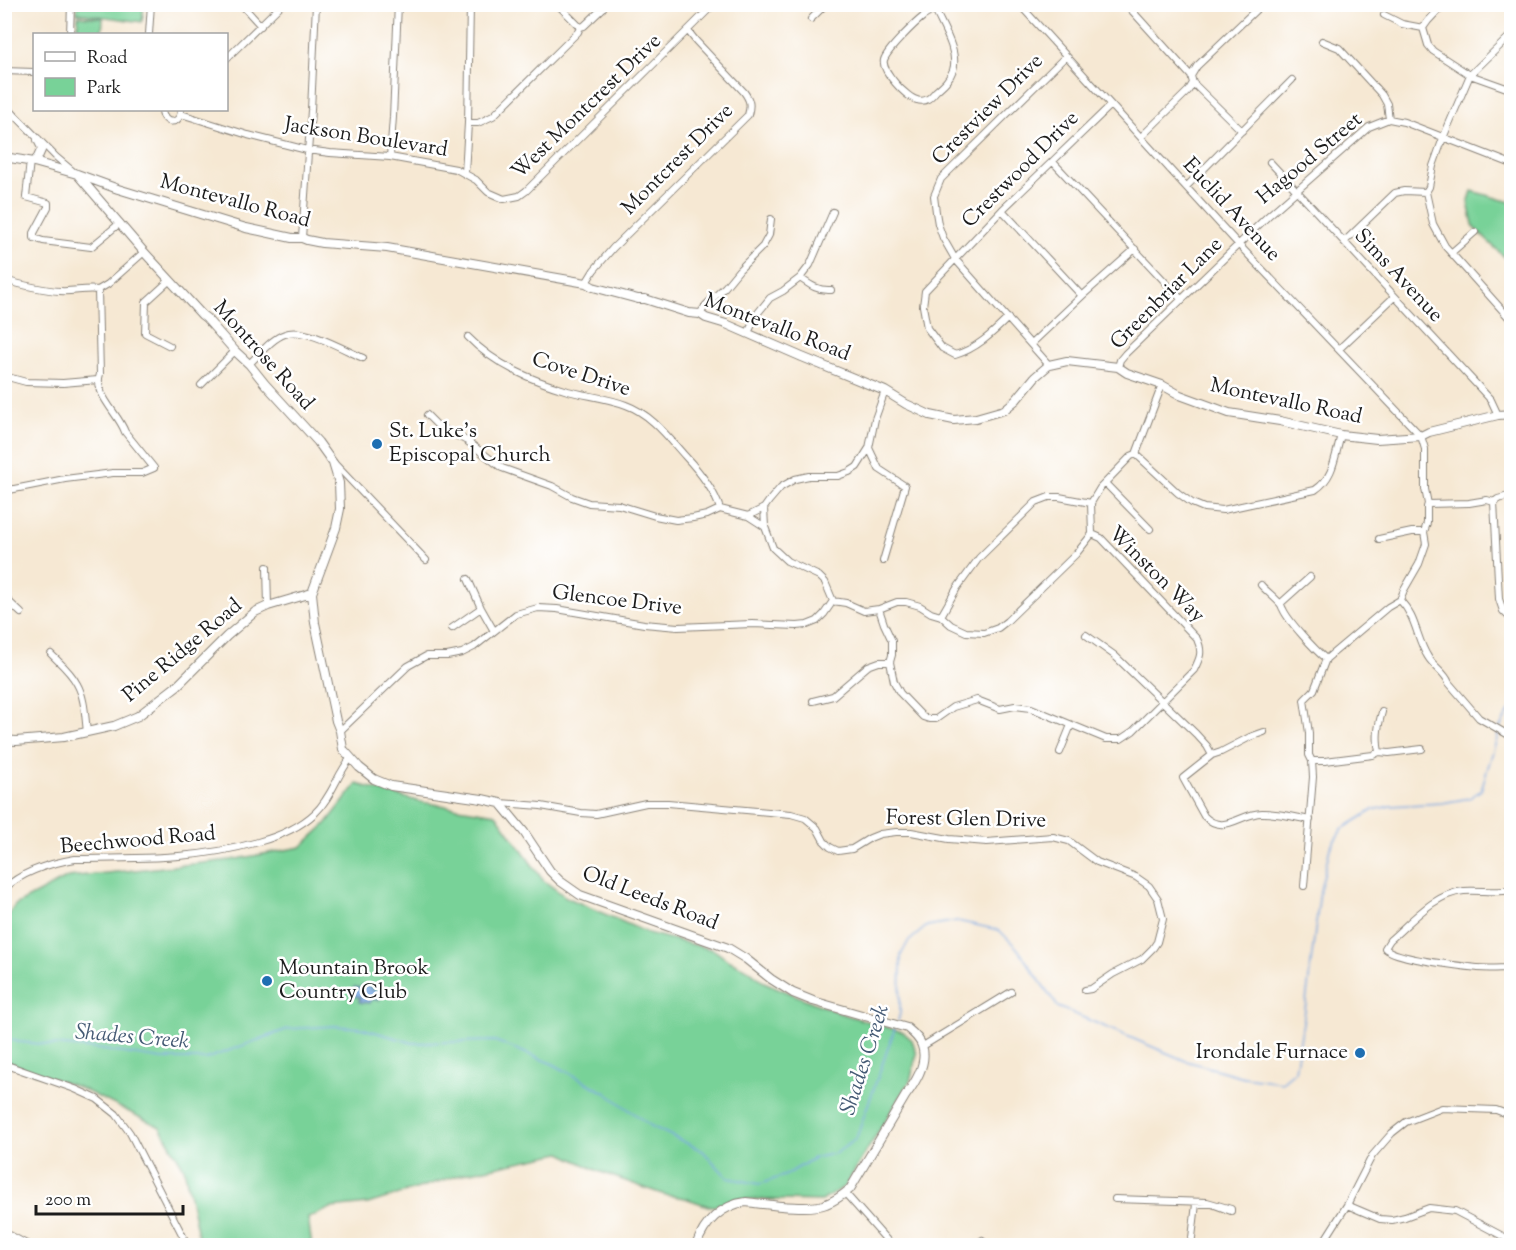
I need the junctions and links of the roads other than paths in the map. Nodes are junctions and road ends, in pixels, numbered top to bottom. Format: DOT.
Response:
graph roads {
  1 [pos="71,4"];
  2 [pos="151,4"];
  3 [pos="241,4"];
  4 [pos="282,4"];
  5 [pos="316,4"];
  6 [pos="398,4"];
  7 [pos="470,4"];
  8 [pos="557,4"];
  9 [pos="604,4"];
  10 [pos="714,4"];
  11 [pos="826,4"];
  12 [pos="1126,4"];
  13 [pos="1141,4"];
  14 [pos="1444,4"];
  15 [pos="1019,5"];
  16 [pos="1258,6"];
  17 [pos="936,7"];
  18 [pos="1133,12"];
  19 [pos="1384,15"];
  20 [pos="811,19"];
  21 [pos="261,26"];
  22 [pos="580,27"];
  23 [pos="1423,28"];
  24 [pos="688,31"];
  25 [pos="70,33"];
  26 [pos="149,33"];
  27 [pos="1512,34"];
  28 [pos="1322,41"];
  29 [pos="1066,56"];
  30 [pos="228,57"];
  31 [pos="4,71"];
  32 [pos="33,72"];
  33 [pos="1470,75"];
  34 [pos="1192,79"];
  35 [pos="1292,80"];
  36 [pos="1512,90"];
  37 [pos="4,104"];
  38 [pos="1111,105"];
  39 [pos="162,111"];
  40 [pos="181,112"];
  41 [pos="1389,119"];
  42 [pos="468,123"];
  43 [pos="1242,130"];
  44 [pos="1141,137"];
  45 [pos="1443,138"];
  46 [pos="38,140"];
  47 [pos="307,150"];
  48 [pos="4,157"];
  49 [pos="390,158"];
  50 [pos="32,161"];
  51 [pos="1053,162"];
  52 [pos="1270,162"];
  53 [pos="1512,164"];
  54 [pos="465,173"];
  55 [pos="77,174"];
  56 [pos="112,187"];
  57 [pos="1186,187"];
  58 [pos="1297,192"];
  59 [pos="1426,192"];
  60 [pos="504,199"];
  61 [pos="102,202"];
  62 [pos="1002,210"];
  63 [pos="833,213"];
  64 [pos="771,219"];
  65 [pos="120,223"];
  66 [pos="1475,232"];
  67 [pos="302,238"];
  68 [pos="1344,242"];
  69 [pos="1239,245"];
  70 [pos="1135,249"];
  71 [pos="144,252"];
  72 [pos="1451,253"];
  73 [pos="955,260"];
  74 [pos="800,278"];
  75 [pos="4,280"];
  76 [pos="170,280"];
  77 [pos="586,283"];
  78 [pos="98,290"];
  79 [pos="831,290"];
  80 [pos="1083,296"];
  81 [pos="1394,297"];
  82 [pos="1182,300"];
  83 [pos="700,314"];
  84 [pos="1008,318"];
  85 [pos="1512,321"];
  86 [pos="748,333"];
  87 [pos="468,337"];
  88 [pos="1031,345"];
  89 [pos="170,346"];
  90 [pos="1339,349"];
  91 [pos="235,351"];
  92 [pos="363,358"];
  93 [pos="249,364"];
  94 [pos="1049,365"];
  95 [pos="1118,367"];
  96 [pos="4,376"];
  97 [pos="98,380"];
  98 [pos="201,385"];
  99 [pos="1162,385"];
  100 [pos="885,391"];
  101 [pos="1512,414"];
  102 [pos="427,415"];
  103 [pos="1498,415"];
  104 [pos="1341,435"];
  105 [pos="1421,436"];
  106 [pos="869,448"];
  107 [pos="1136,453"];
  108 [pos="333,463"];
  109 [pos="344,473"];
  110 [pos="338,480"];
  111 [pos="1105,483"];
  112 [pos="4,490"];
  113 [pos="1512,495"];
  114 [pos="1494,502"];
  115 [pos="1091,503"];
  116 [pos="1428,504"];
  117 [pos="764,508"];
  118 [pos="720,509"];
  119 [pos="748,516"];
  120 [pos="765,527"];
  121 [pos="1150,529"];
  122 [pos="1424,532"];
  123 [pos="1092,534"];
  124 [pos="1379,539"];
  125 [pos="426,560"];
  126 [pos="883,561"];
  127 [pos="267,567"];
  128 [pos="1310,577"];
  129 [pos="468,579"];
  130 [pos="1261,585"];
  131 [pos="312,593"];
  132 [pos="4,597"];
  133 [pos="1400,600"];
  134 [pos="833,601"];
  135 [pos="1281,603"];
  136 [pos="268,606"];
  137 [pos="481,608"];
  138 [pos="879,609"];
  139 [pos="21,613"];
  140 [pos="941,616"];
  141 [pos="1512,620"];
  142 [pos="452,627"];
  143 [pos="494,631"];
  144 [pos="1086,635"];
  145 [pos="51,654"];
  146 [pos="1326,659"];
  147 [pos="890,662"];
  148 [pos="813,701"];
  149 [pos="1162,701"];
  150 [pos="1382,712"];
  151 [pos="1071,724"];
  152 [pos="340,731"];
  153 [pos="87,732"];
  154 [pos="1264,732"];
  155 [pos="1512,737"];
  156 [pos="4,740"];
  157 [pos="1422,749"];
  158 [pos="1060,752"];
  159 [pos="1378,752"];
  160 [pos="1212,755"];
  161 [pos="350,759"];
  162 [pos="1312,761"];
  163 [pos="500,803"];
  164 [pos="1310,820"];
  165 [pos="1304,886"];
  166 [pos="4,889"];
  167 [pos="1512,890"];
  168 [pos="1512,968"];
  169 [pos="1085,990"];
  170 [pos="1011,992"];
  171 [pos="923,1046"];
  172 [pos="4,1064"];
  173 [pos="1512,1116"];
  174 [pos="845,1193"];
  175 [pos="1115,1199"];
  176 [pos="1347,1205"];
  177 [pos="4,1232"];
  178 [pos="1512,1241"];
  179 [pos="30,1245"];
  180 [pos="188,1245"];
  181 [pos="696,1245"];
  182 [pos="892,1245"];
  183 [pos="1191,1245"];
  184 [pos="1321,1245"];
  1 -- 25 [label="street"];
  2 -- 26 [label="street"];
  3 -- 21 [label="street"];
  4 -- 21 [label="street"];
  5 -- 47 [label="street"];
  6 -- 49 [label="street"];
  7 -- 42 [label="street"];
  8 -- 22 [label="street"];
  9 -- 22 [label="street"];
  10 -- 24 [label="street, West Montcrest Drive"];
  11 -- 20 [label="street"];
  12 -- 18 [label="street"];
  13 -- 18 [label="street"];
  14 -- 23 [label="street"];
  15 -- 29 [label="street, Euclid Avenue"];
  16 -- 34 [label="street"];
  17 -- 17 [label="street"];
  18 -- 34 [label="street"];
  19 -- 23 [label="street"];
  21 -- 30 [label="street"];
  22 -- 42 [label="street"];
  23 -- 33 [label="street"];
  24 -- 60 [label="street, West Montcrest Drive"];
  24 -- 77 [label="street, Montcrest Drive"];
  27 -- 33 [label="street"];
  28 -- 41 [label="street"];
  29 -- 38 [label="street, Euclid Avenue"];
  29 -- 73 [label="street, Crestview Drive"];
  31 -- 32 [label="street"];
  33 -- 36 [label="street"];
  33 -- 45 [label="street"];
  34 -- 43 [label="street"];
  34 -- 44 [label="street"];
  35 -- 43 [label="street"];
  37 -- 46 [label="street"];
  38 -- 44 [label="street, Euclid Avenue"];
  38 -- 51 [label="street, Crestwood Drive"];
  39 -- 40 [label="street, Jackson Boulevard"];
  40 -- 47 [label="street, Jackson Boulevard"];
  41 -- 45 [label="street, Hagood Street"];
  41 -- 58 [label="street, Hagood Street"];
  42 -- 54 [label="street"];
  43 -- 57 [label="street"];
  44 -- 57 [label="street, Euclid Avenue"];
  45 -- 53 [label="street, Hagood Street"];
  45 -- 59 [label="street"];
  46 -- 50 [label="main road"];
  46 -- 55 [label="street"];
  47 -- 49 [label="street, Jackson Boulevard"];
  47 -- 67 [label="street"];
  48 -- 50 [label="main road, Montevallo Road"];
  49 -- 54 [label="street, Jackson Boulevard"];
  50 -- 55 [label="main road, Montevallo Road"];
  50 -- 65 [label="street"];
  51 -- 62 [label="street, Crestwood Drive"];
  51 -- 70 [label="street"];
  52 -- 58 [label="street, Sims Avenue"];
  54 -- 60 [label="street, Jackson Boulevard"];
  55 -- 56 [label="main road, Montevallo Road"];
  55 -- 61 [label="main road, Montrose Road"];
  56 -- 61 [label="main road"];
  56 -- 67 [label="main road, Montevallo Road"];
  57 -- 69 [label="street, Euclid Avenue"];
  58 -- 68 [label="street, Sims Avenue"];
  58 -- 69 [label="street, Hagood Street"];
  59 -- 68 [label="street"];
  59 -- 72 [label="street"];
  61 -- 65 [label="main road, Montrose Road"];
  62 -- 73 [label="street, Crestwood Drive"];
  62 -- 80 [label="street"];
  63 -- 74 [label="street"];
  64 -- 83 [label="street"];
  65 -- 71 [label="main road, Montrose Road"];
  66 -- 72 [label="street"];
  67 -- 77 [label="main road, Montevallo Road"];
  68 -- 81 [label="street, Sims Avenue"];
  69 -- 82 [label="street, Greenbriar Lane"];
  69 -- 90 [label="street, Euclid Avenue"];
  70 -- 80 [label="street"];
  70 -- 82 [label="street"];
  71 -- 76 [label="main road, Montrose Road"];
  71 -- 78 [label="street"];
  72 -- 85 [label="street"];
  73 -- 84 [label="street, Crestview Drive"];
  73 -- 84 [label="street, Crestwood Drive"];
  74 -- 79 [label="street"];
  74 -- 86 [label="street"];
  75 -- 78 [label="street"];
  76 -- 89 [label="street"];
  76 -- 91 [label="main road, Montrose Road"];
  77 -- 83 [label="main road, Montevallo Road"];
  78 -- 97 [label="street"];
  80 -- 88 [label="street"];
  81 -- 90 [label="street"];
  81 -- 103 [label="street, Sims Avenue"];
  82 -- 95 [label="street, Greenbriar Lane"];
  83 -- 86 [label="main road, Montevallo Road"];
  84 -- 88 [label="street, Crestview Drive"];
  86 -- 100 [label="main road, Montevallo Road"];
  87 -- 118 [label="street, Cove Drive"];
  88 -- 94 [label="street, Crestview Drive"];
  90 -- 105 [label="street, Euclid Avenue"];
  91 -- 93 [label="main road, Montrose Road"];
  91 -- 98 [label="street"];
  92 -- 93 [label="street"];
  93 -- 108 [label="main road, Montrose Road"];
  94 -- 95 [label="main road, Montevallo Road"];
  94 -- 100 [label="main road, Montevallo Road"];
  95 -- 99 [label="main road, Montevallo Road"];
  96 -- 97 [label="street"];
  97 -- 112 [label="street"];
  99 -- 104 [label="main road, Montevallo Road"];
  99 -- 107 [label="street"];
  100 -- 106 [label="street"];
  101 -- 103 [label="main road, Montevallo Road"];
  102 -- 118 [label="street"];
  103 -- 105 [label="main road, Montevallo Road"];
  104 -- 105 [label="main road, Montevallo Road"];
  104 -- 107 [label="street"];
  105 -- 116 [label="street"];
  106 -- 117 [label="street"];
  106 -- 126 [label="street"];
  107 -- 111 [label="street"];
  108 -- 109 [label="street, Montrose Road"];
  108 -- 110 [label="main road"];
  109 -- 110 [label="street"];
  109 -- 125 [label="street, Montrose Road"];
  110 -- 131 [label="main road"];
  111 -- 115 [label="street"];
  111 -- 121 [label="street"];
  113 -- 114 [label="street"];
  114 -- 116 [label="street"];
  114 -- 141 [label="street"];
  115 -- 123 [label="street"];
  115 -- 140 [label="street"];
  116 -- 122 [label="street"];
  117 -- 119 [label="street"];
  117 -- 120 [label="street"];
  118 -- 119 [label="street"];
  119 -- 120 [label="street"];
  120 -- 134 [label="street"];
  122 -- 124 [label="street"];
  122 -- 133 [label="street"];
  123 -- 140 [label="street"];
  123 -- 149 [label="street, Winston Way"];
  127 -- 136 [label="street"];
  128 -- 135 [label="street"];
  129 -- 137 [label="street"];
  130 -- 135 [label="street"];
  131 -- 136 [label="main road, Pine Ridge Road"];
  131 -- 152 [label="main road"];
  132 -- 139 [label="street"];
  133 -- 146 [label="street"];
  133 -- 155 [label="street"];
  134 -- 138 [label="street"];
  134 -- 143 [label="street, Glencoe Drive"];
  135 -- 146 [label="street"];
  136 -- 153 [label="main road, Pine Ridge Road"];
  137 -- 142 [label="street"];
  137 -- 143 [label="street"];
  138 -- 140 [label="street"];
  138 -- 147 [label="street, Winston Way"];
  143 -- 152 [label="street, Glencoe Drive"];
  144 -- 149 [label="street"];
  145 -- 153 [label="street"];
  146 -- 162 [label="street"];
  147 -- 148 [label="street"];
  147 -- 151 [label="street, Winston Way"];
  149 -- 151 [label="street, Winston Way"];
  149 -- 160 [label="street"];
  150 -- 159 [label="street"];
  151 -- 158 [label="street"];
  152 -- 161 [label="main road"];
  153 -- 156 [label="main road, Pine Ridge Road"];
  154 -- 160 [label="street"];
  157 -- 159 [label="street"];
  159 -- 162 [label="street"];
  160 -- 164 [label="street"];
  161 -- 163 [label="main road"];
  161 -- 166 [label="street, Beechwood Road"];
  162 -- 164 [label="street"];
  163 -- 169 [label="street, Forest Glen Drive"];
  163 -- 171 [label="main road, Old Leeds Road"];
  164 -- 165 [label="street"];
  167 -- 168 [label="street"];
  170 -- 171 [label="street"];
  171 -- 174 [label="main road"];
  172 -- 180 [label="street"];
  173 -- 176 [label="street"];
  174 -- 181 [label="main road"];
  174 -- 182 [label="street"];
  175 -- 183 [label="street"];
  176 -- 178 [label="street"];
  176 -- 184 [label="street"];
  177 -- 179 [label="street"];
}
